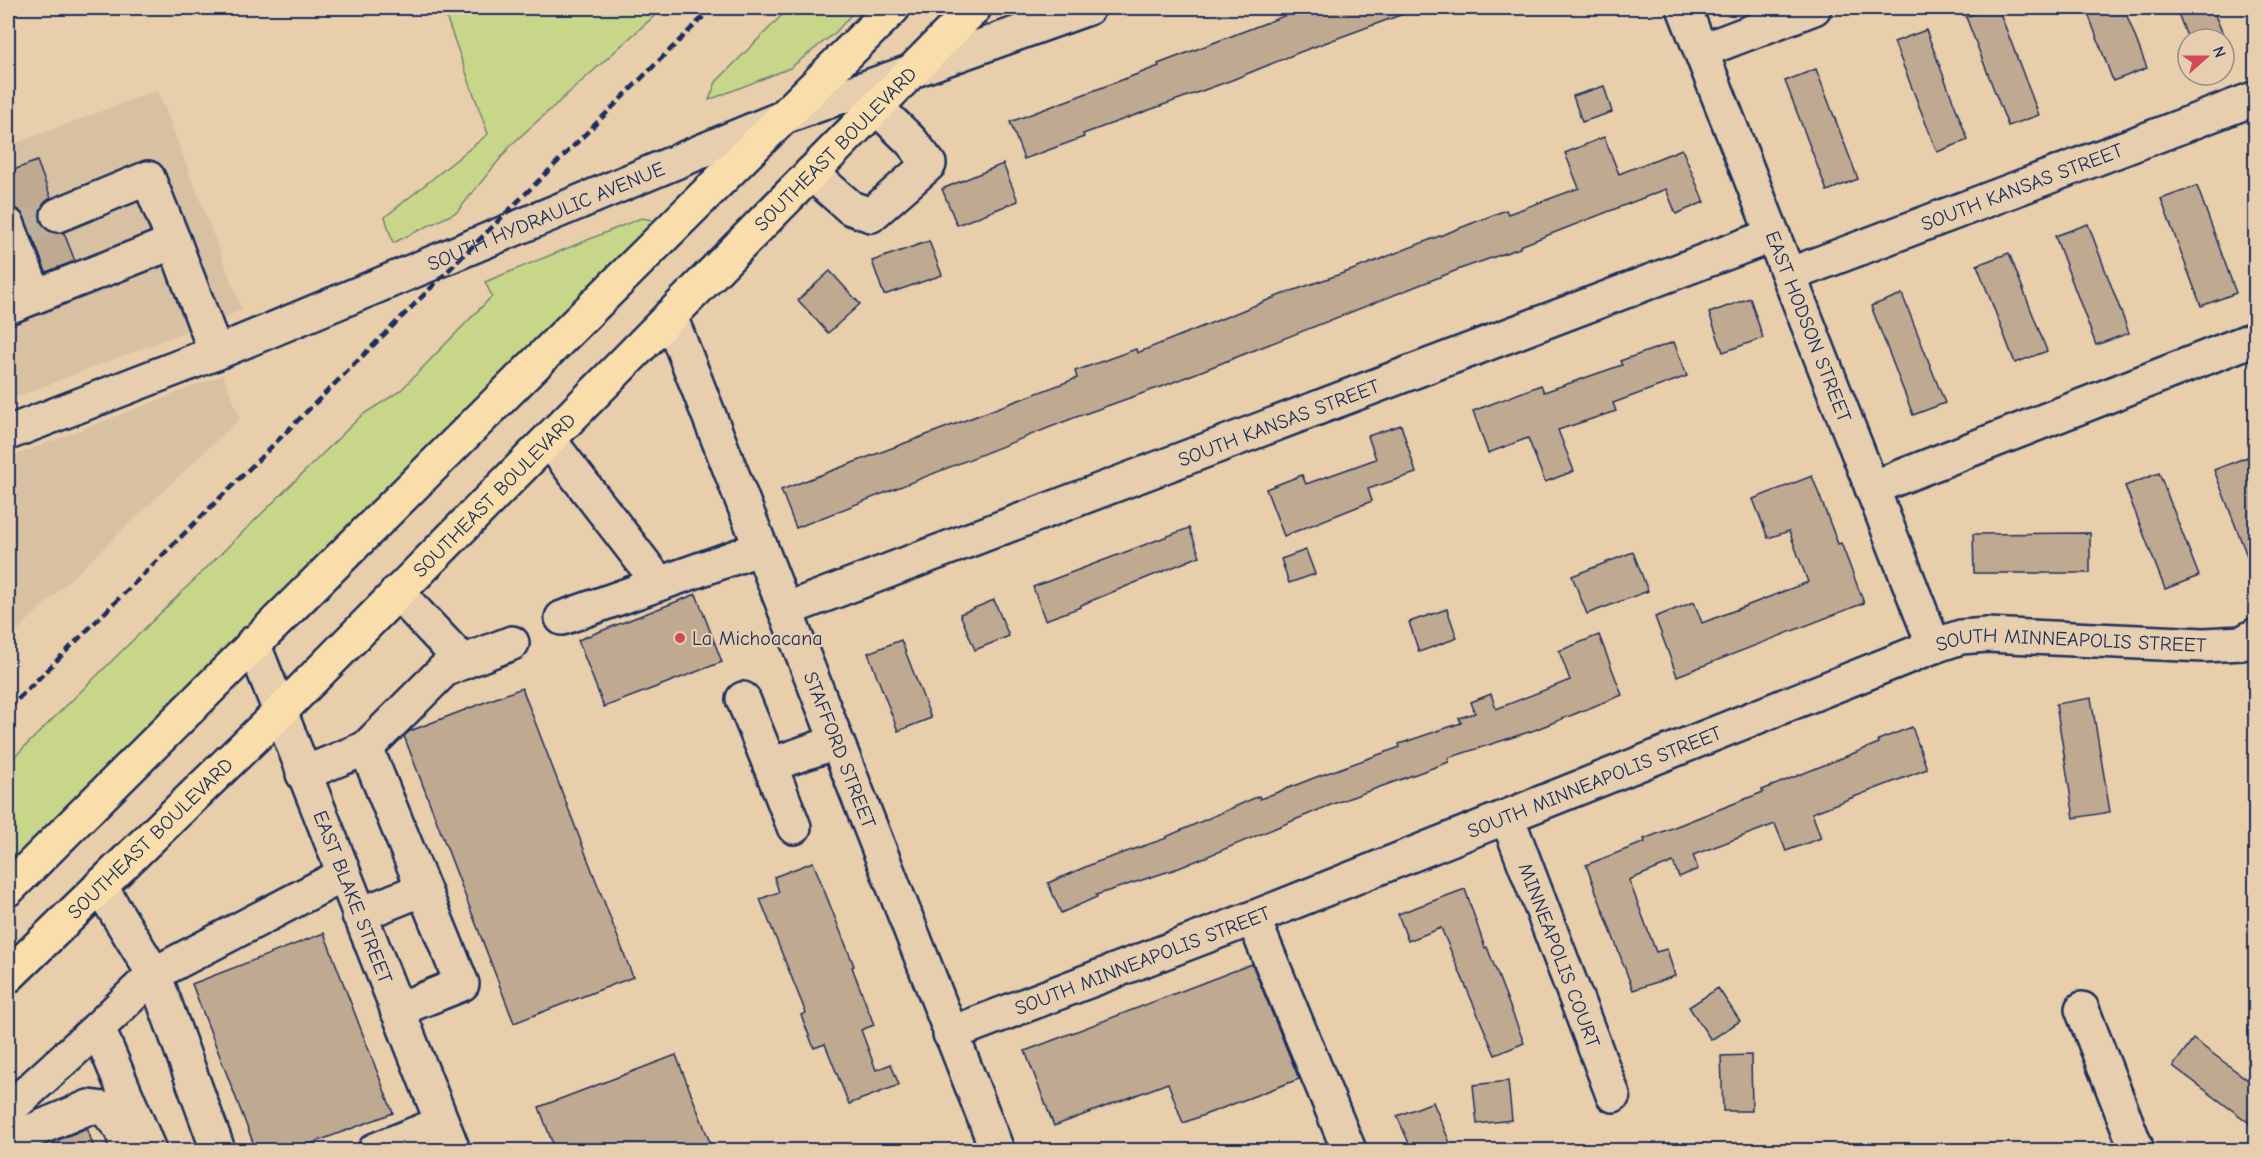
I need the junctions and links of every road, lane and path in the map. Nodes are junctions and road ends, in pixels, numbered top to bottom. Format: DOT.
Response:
graph roads {
  1 [pos="893,8"];
  2 [pos="974,8"];
  3 [pos="1088,8"];
  4 [pos="1684,8"];
  5 [pos="1814,8"];
  6 [pos="1701,51"];
  7 [pos="912,71"];
  8 [pos="2256,98"];
  9 [pos="876,107"];
  10 [pos="784,117"];
  11 [pos="811,173"];
  12 [pos="57,215"];
  13 [pos="15,229"];
  14 [pos="1773,235"];
  15 [pos="174,242"];
  16 [pos="1789,275"];
  17 [pos="21,302"];
  18 [pos="670,316"];
  19 [pos="2256,338"];
  20 [pos="216,353"];
  21 [pos="8,433"];
  22 [pos="549,440"];
  23 [pos="1872,488"];
  24 [pos="761,548"];
  25 [pos="659,583"];
  26 [pos="397,592"];
  27 [pos="785,610"];
  28 [pos="562,618"];
  29 [pos="2256,635"];
  30 [pos="253,643"];
  31 [pos="512,644"];
  32 [pos="1934,646"];
  33 [pos="463,662"];
  34 [pos="743,699"];
  35 [pos="279,712"];
  36 [pos="836,742"];
  37 [pos="366,748"];
  38 [pos="770,765"];
  39 [pos="303,774"];
  40 [pos="1507,817"];
  41 [pos="794,827"];
  42 [pos="343,874"];
  43 [pos="100,886"];
  44 [pos="8,889"];
  45 [pos="423,889"];
  46 [pos="359,915"];
  47 [pos="1253,918"];
  48 [pos="154,974"];
  49 [pos="8,976"];
  50 [pos="2082,1009"];
  51 [pos="397,1010"];
  52 [pos="98,1028"];
  53 [pos="950,1034"];
  54 [pos="1613,1095"];
  55 [pos="8,1110"];
  56 [pos="448,1137"];
  57 [pos="8,1141"];
  58 [pos="128,1150"];
  59 [pos="148,1150"];
  60 [pos="218,1150"];
  61 [pos="375,1150"];
  62 [pos="997,1150"];
  63 [pos="1349,1150"];
  64 [pos="2137,1150"];
  1 -- 10 [label="main road"];
  2 -- 7 [label="main road, SOUTHEAST BOULEVARD"];
  3 -- 7 [label="street, SOUTH HYDRAULIC AVENUE"];
  4 -- 6 [label="street, EAST HODSON STREET"];
  5 -- 6 [label="street"];
  6 -- 14 [label="street, EAST HODSON STREET"];
  7 -- 9 [label="main road, SOUTHEAST BOULEVARD"];
  7 -- 10 [label="street, SOUTH HYDRAULIC AVENUE"];
  8 -- 16 [label="street, SOUTH KANSAS STREET"];
  9 -- 11 [label="main road, SOUTHEAST BOULEVARD"];
  9 -- 11 [label="street"];
  10 -- 20 [label="street, SOUTH HYDRAULIC AVENUE"];
  10 -- 30 [label="main road"];
  11 -- 18 [label="main road, SOUTHEAST BOULEVARD"];
  12 -- 15 [label="street"];
  13 -- 17 [label="street"];
  14 -- 16 [label="street, EAST HODSON STREET"];
  14 -- 27 [label="street, SOUTH KANSAS STREET"];
  15 -- 17 [label="street"];
  15 -- 20 [label="street"];
  16 -- 23 [label="street, EAST HODSON STREET"];
  18 -- 22 [label="main road, SOUTHEAST BOULEVARD"];
  18 -- 24 [label="street, STAFFORD STREET"];
  19 -- 23 [label="street"];
  20 -- 21 [label="street, SOUTH HYDRAULIC AVENUE"];
  22 -- 25 [label="street"];
  22 -- 26 [label="main road, SOUTHEAST BOULEVARD"];
  23 -- 32 [label="street, EAST HODSON STREET"];
  24 -- 25 [label="street"];
  24 -- 27 [label="street, STAFFORD STREET"];
  25 -- 28 [label="street"];
  26 -- 33 [label="street"];
  26 -- 35 [label="main road, SOUTHEAST BOULEVARD"];
  27 -- 36 [label="street, STAFFORD STREET"];
  29 -- 32 [label="street, SOUTH MINNEAPOLIS STREET"];
  30 -- 35 [label="street, EAST BLAKE STREET"];
  30 -- 44 [label="main road"];
  31 -- 33 [label="street"];
  32 -- 40 [label="street, SOUTH MINNEAPOLIS STREET"];
  33 -- 37 [label="street"];
  34 -- 38 [label="street"];
  35 -- 39 [label="street, EAST BLAKE STREET"];
  35 -- 43 [label="main road, SOUTHEAST BOULEVARD"];
  36 -- 38 [label="street"];
  36 -- 53 [label="street, STAFFORD STREET"];
  37 -- 39 [label="street"];
  37 -- 45 [label="street"];
  38 -- 41 [label="street"];
  39 -- 42 [label="street, EAST BLAKE STREET"];
  40 -- 47 [label="street, SOUTH MINNEAPOLIS STREET"];
  40 -- 54 [label="street, MINNEAPOLIS COURT"];
  42 -- 46 [label="street, EAST BLAKE STREET"];
  42 -- 48 [label="street"];
  43 -- 48 [label="street"];
  43 -- 49 [label="main road, SOUTHEAST BOULEVARD"];
  45 -- 46 [label="street"];
  45 -- 51 [label="street"];
  46 -- 51 [label="street, EAST BLAKE STREET"];
  47 -- 53 [label="street, SOUTH MINNEAPOLIS STREET"];
  47 -- 63 [label="street"];
  48 -- 52 [label="street"];
  48 -- 60 [label="street"];
  50 -- 64 [label="street"];
  51 -- 56 [label="street, EAST BLAKE STREET"];
  52 -- 55 [label="street"];
  52 -- 59 [label="street"];
  53 -- 62 [label="street, STAFFORD STREET"];
  56 -- 61 [label="street"];
  57 -- 58 [label="street"];
}
